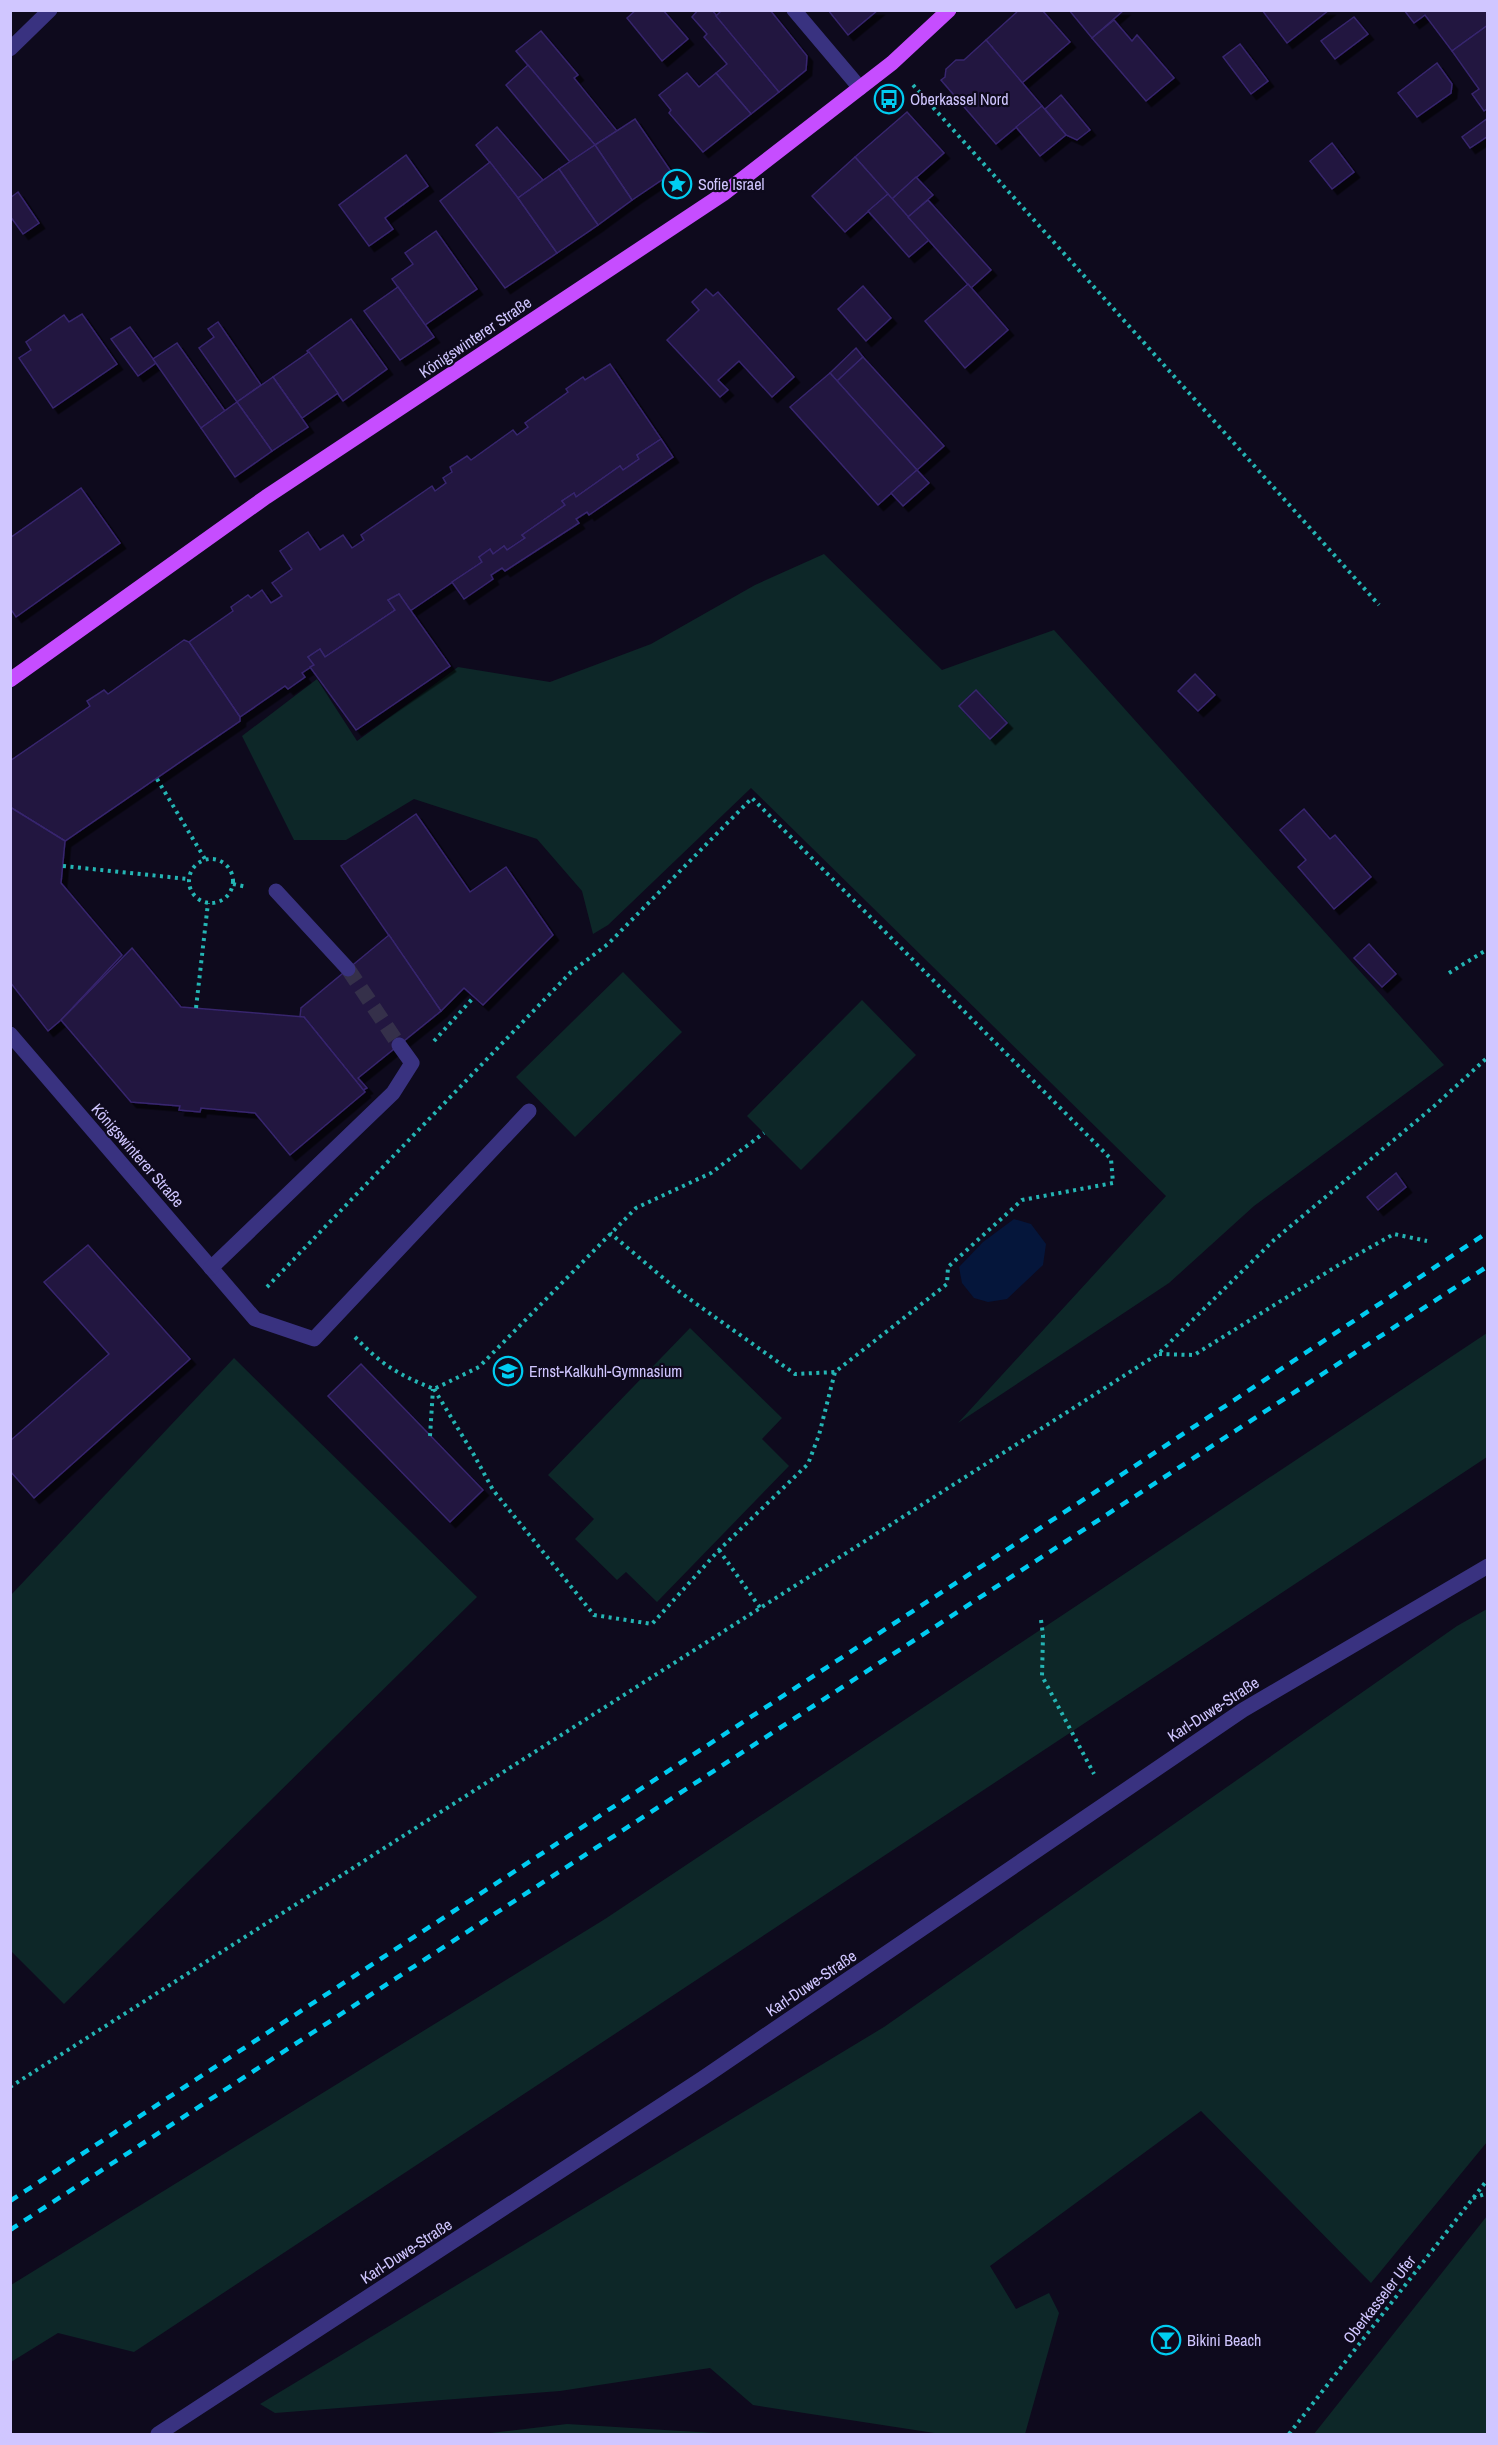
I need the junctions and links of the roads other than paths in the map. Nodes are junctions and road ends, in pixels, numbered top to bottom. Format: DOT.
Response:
graph roads {
  1 [pos="50,10"];
  2 [pos="794,10"];
  3 [pos="950,10"];
  4 [pos="10,49"];
  5 [pos="860,88"];
  6 [pos="10,680"];
  7 [pos="276,891"];
  8 [pos="348,969"];
  9 [pos="10,1034"];
  10 [pos="399,1045"];
  11 [pos="529,1111"];
  12 [pos="210,1268"];
  13 [pos="1488,1566"];
  14 [pos="158,2434"];
  1 -- 4 [label="street"];
  2 -- 5 [label="street"];
  3 -- 5 [label="main road, Königswinterer Straße"];
  5 -- 6 [label="main road, Königswinterer Straße"];
  7 -- 8 [label="street"];
  9 -- 12 [label="street, Königswinterer Straße"];
  10 -- 12 [label="street"];
  11 -- 12 [label="street, Königswinterer Straße"];
  13 -- 14 [label="street, Karl-Duwe-Straße"];
}
